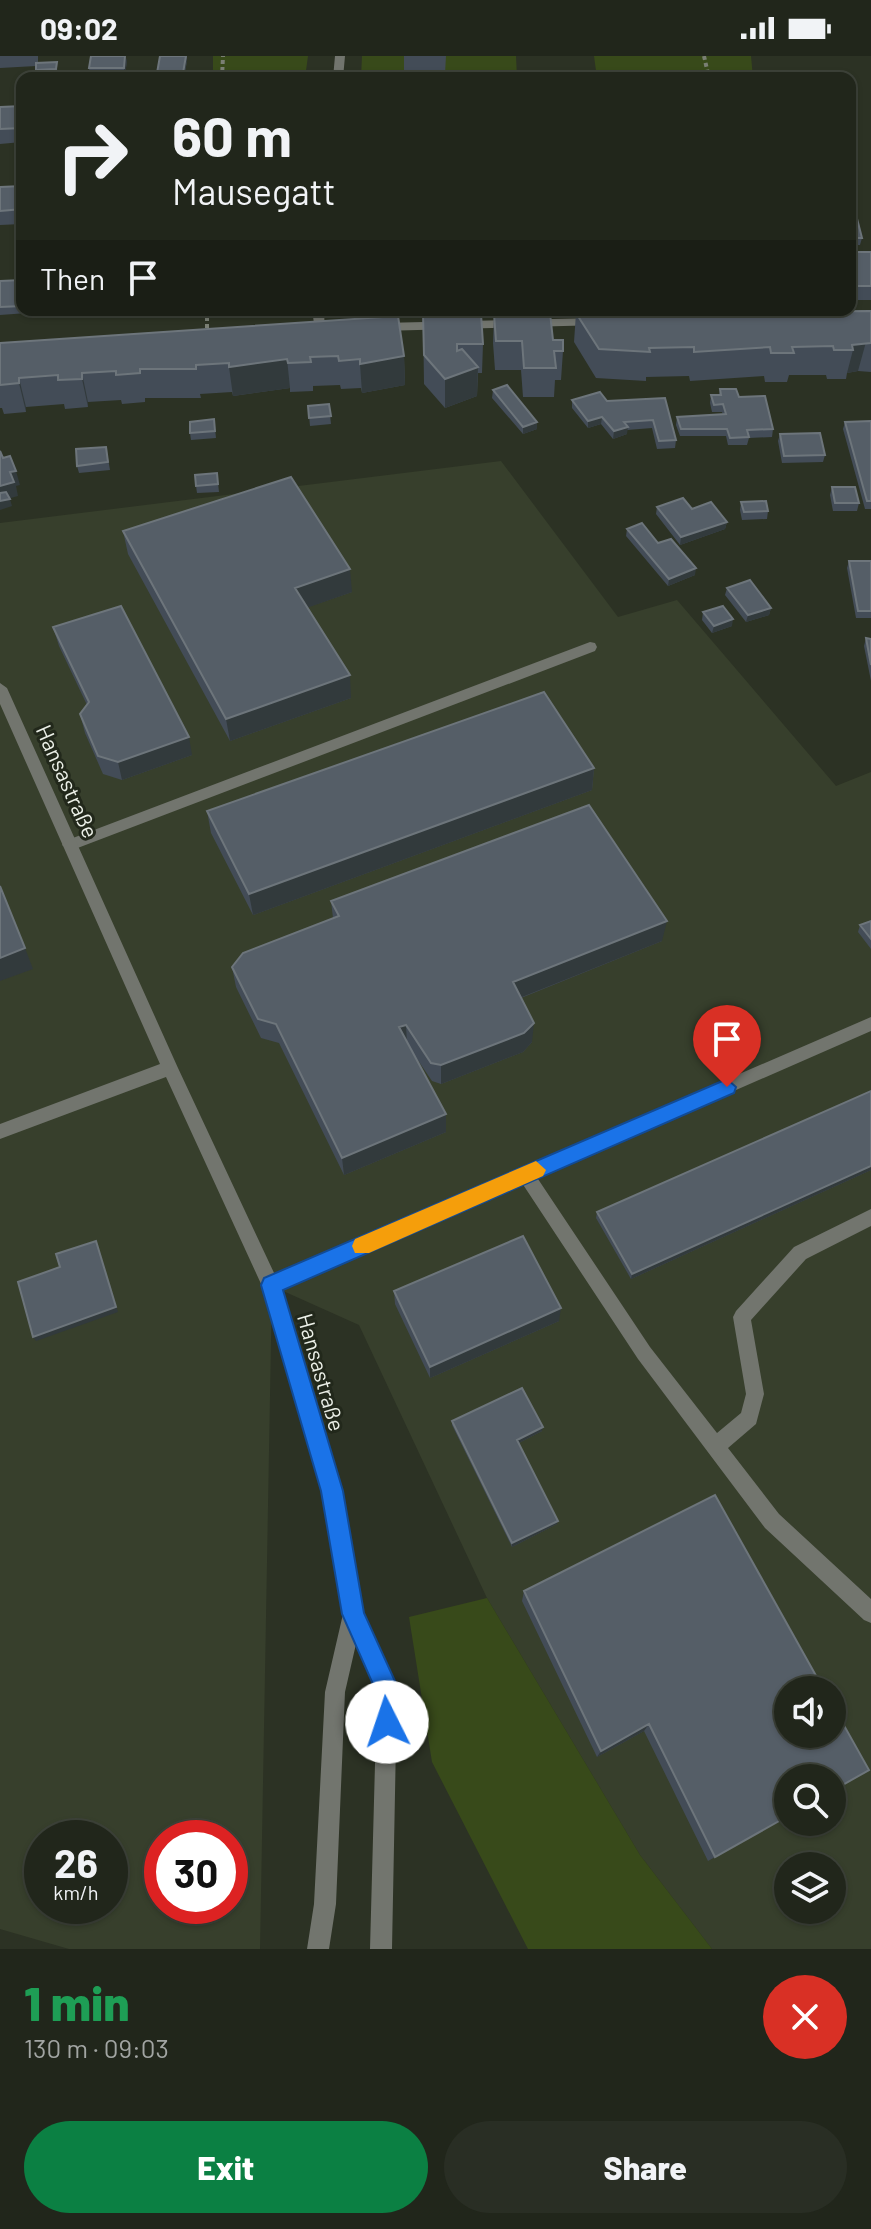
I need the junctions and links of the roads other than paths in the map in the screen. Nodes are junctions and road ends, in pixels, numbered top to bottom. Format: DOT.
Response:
graph roads {
  1 [pos="319,316"];
  2 [pos="606,321"];
  3 [pos="364,327"];
  4 [pos="335,329"];
  5 [pos="321,330"];
  6 [pos="307,331"];
  7 [pos="590,647"];
  8 [pos="0,688"];
  9 [pos="70,845"];
  10 [pos="871,1024"];
  11 [pos="170,1068"];
  12 [pos="0,1132"];
  13 [pos="526,1175"];
  14 [pos="871,1217"];
  15 [pos="271,1285"];
  16 [pos="715,1447"];
  17 [pos="871,1613"];
  18 [pos="353,1614"];
  19 [pos="318,1949"];
  20 [pos="381,1949"];
  1 -- 5 [label="street"];
  2 -- 3 [label="street"];
  4 -- 5 [label="street"];
  5 -- 6 [label="street"];
  7 -- 9 [label="street"];
  8 -- 9 [label="street, Hansastraße"];
  9 -- 11 [label="street, Hansastraße"];
  10 -- 13 [label="street"];
  11 -- 12 [label="street"];
  11 -- 15 [label="street, Hansastraße"];
  13 -- 15 [label="street"];
  13 -- 16 [label="street"];
  14 -- 16 [label="street"];
  15 -- 18 [label="street, Hansastraße"];
  16 -- 17 [label="street"];
  18 -- 19 [label="street, Hansastraße"];
  18 -- 20 [label="street, Hansastraße"];
}
